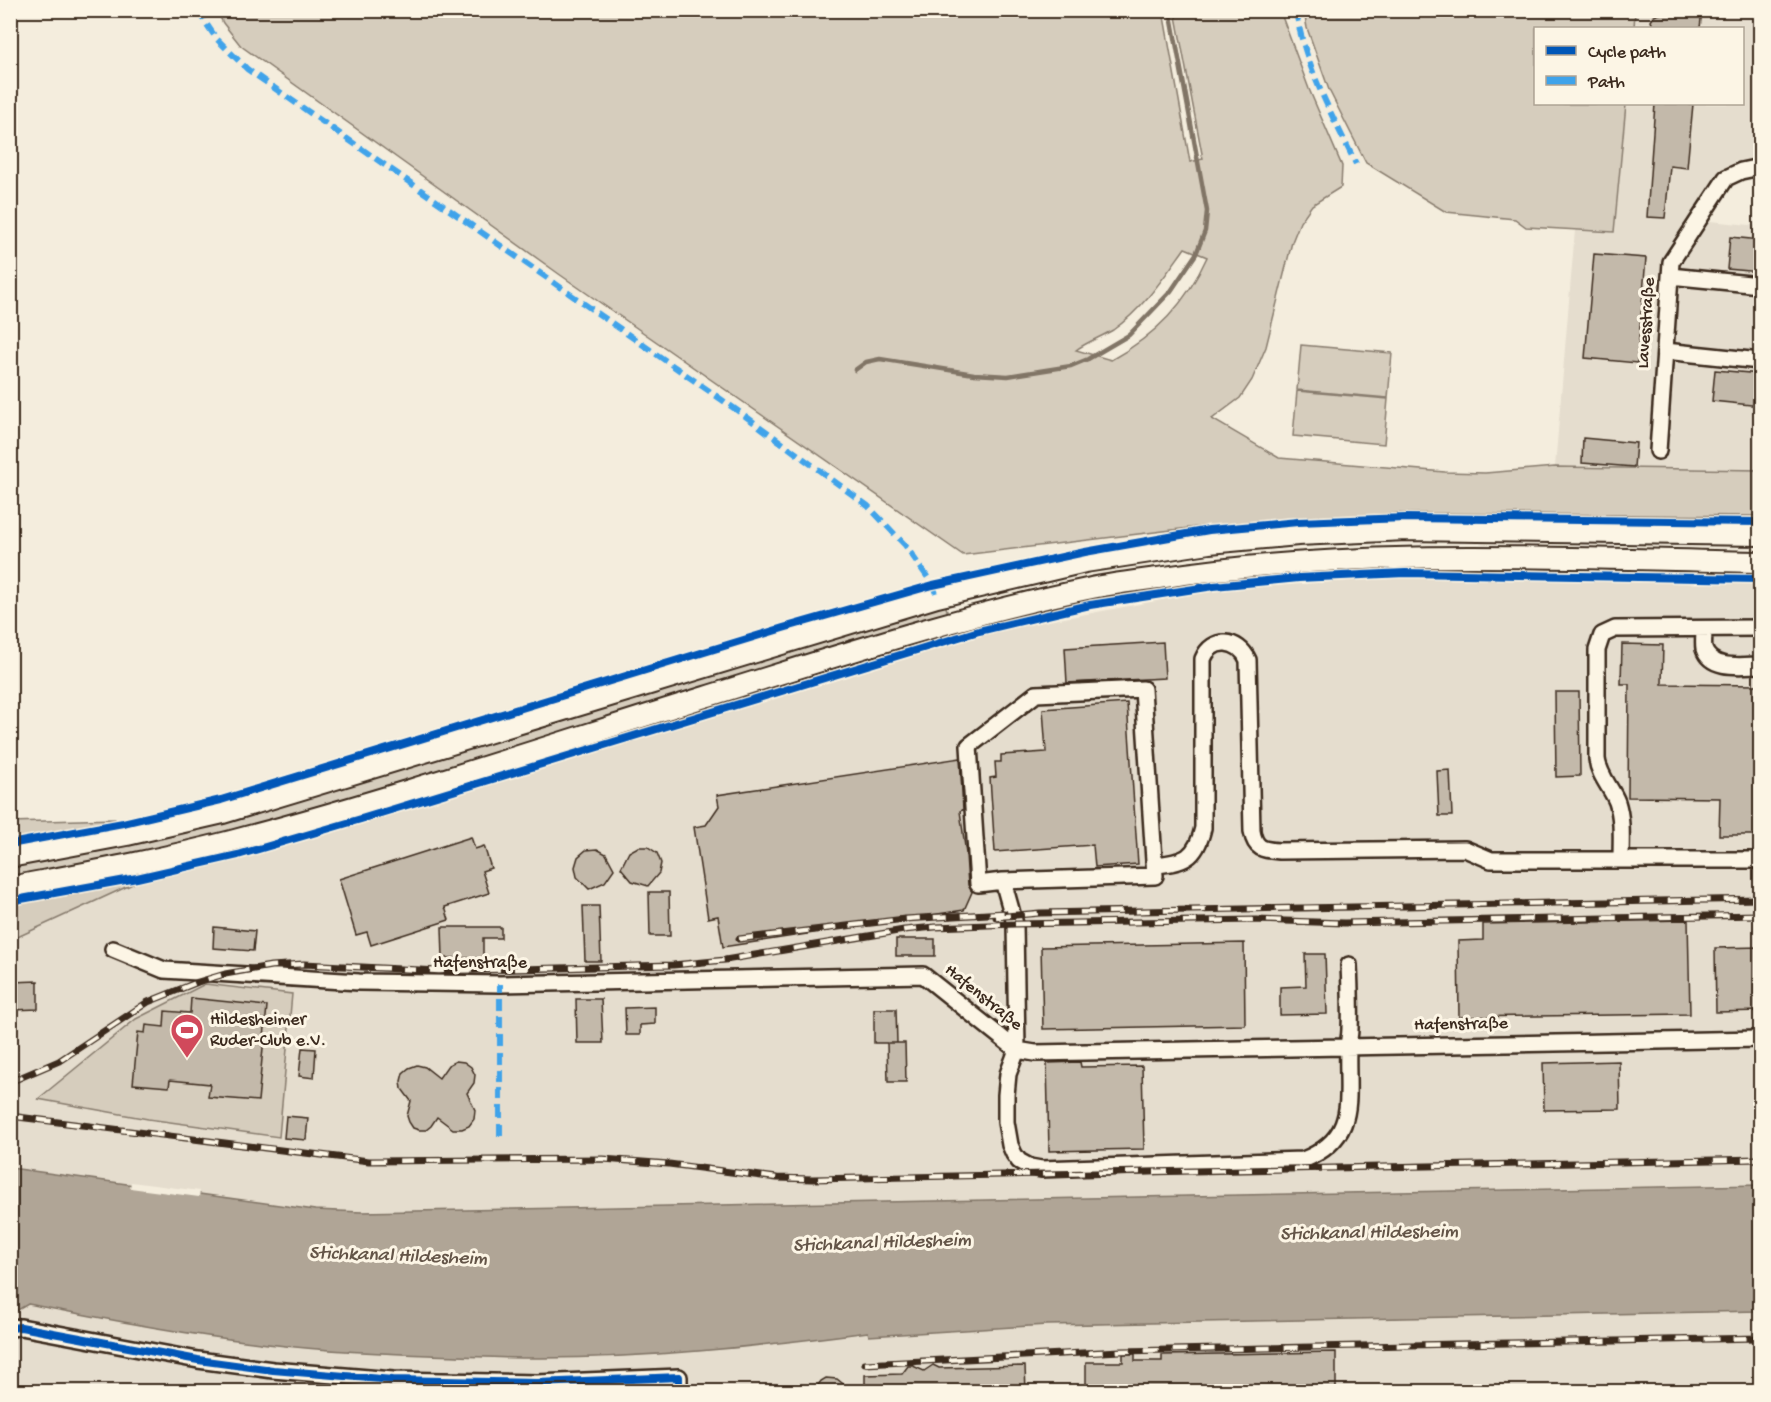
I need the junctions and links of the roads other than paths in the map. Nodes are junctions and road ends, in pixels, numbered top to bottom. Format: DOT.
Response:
graph roads {
  1 [pos="1761,167"];
  2 [pos="1670,276"];
  3 [pos="1761,285"];
  4 [pos="1665,351"];
  5 [pos="1761,361"];
  6 [pos="1658,451"];
  7 [pos="1761,535"];
  8 [pos="1761,562"];
  9 [pos="1761,628"];
  10 [pos="1704,630"];
  11 [pos="1761,665"];
  12 [pos="10,857"];
  13 [pos="1621,860"];
  14 [pos="1761,860"];
  15 [pos="1155,865"];
  16 [pos="1004,881"];
  17 [pos="10,887"];
  18 [pos="112,949"];
  19 [pos="1349,965"];
  20 [pos="1761,1039"];
  21 [pos="1348,1047"];
  22 [pos="1017,1050"];
  23 [pos="10,1328"];
  24 [pos="679,1392"];
  1 -- 2 [label="street, Lavesstraße"];
  2 -- 3 [label="street"];
  2 -- 4 [label="street, Lavesstraße"];
  4 -- 5 [label="street"];
  4 -- 6 [label="street, Lavesstraße"];
  7 -- 12 [label="main road"];
  8 -- 17 [label="main road"];
  9 -- 10 [label="street"];
  10 -- 11 [label="street"];
  10 -- 13 [label="street"];
  13 -- 14 [label="street"];
  13 -- 15 [label="street"];
  15 -- 16 [label="street"];
  15 -- 16 [label="street"];
  16 -- 22 [label="street"];
  18 -- 22 [label="street, Hafenstraße"];
  19 -- 21 [label="street"];
  20 -- 21 [label="street, Hafenstraße"];
  21 -- 22 [label="street, Hafenstraße"];
  21 -- 22 [label="street"];
  23 -- 24 [label="street"];
}
